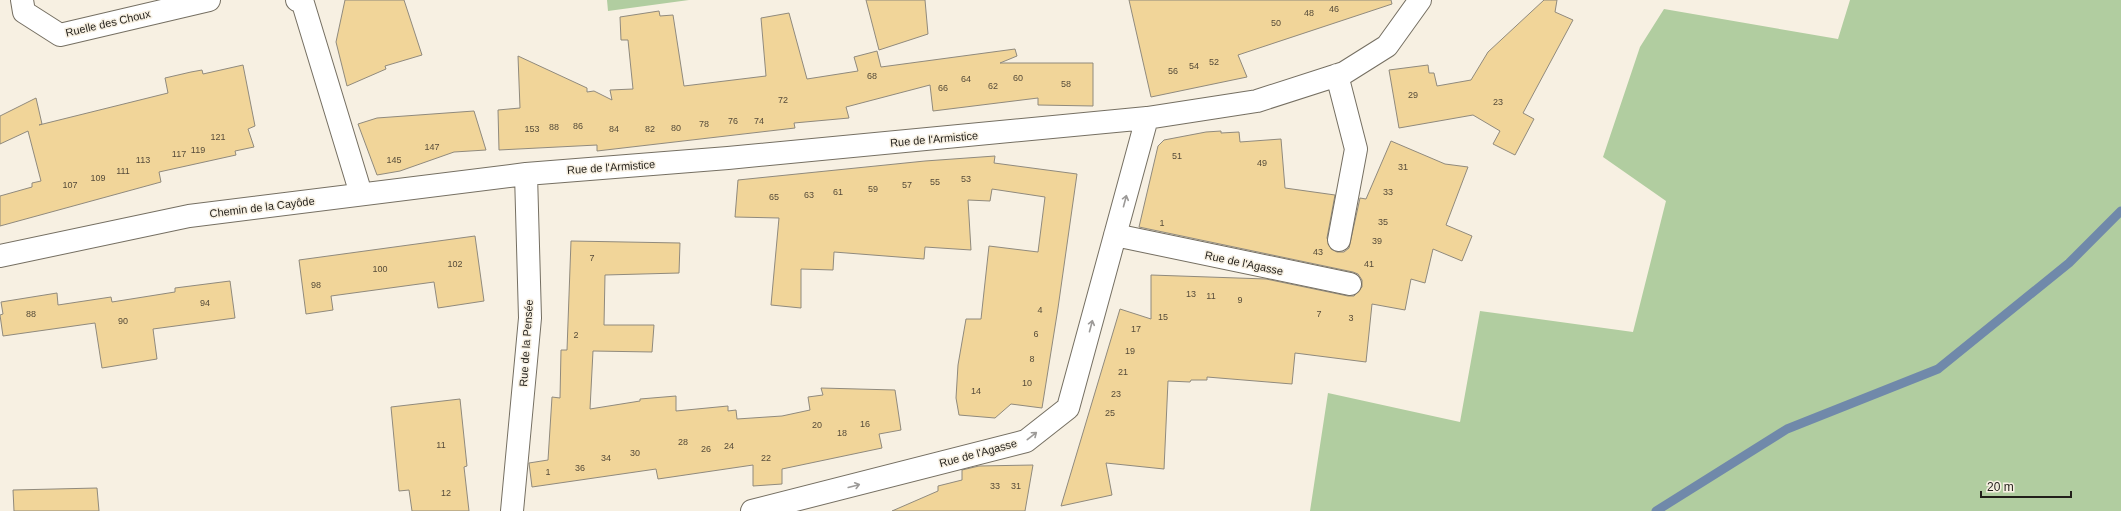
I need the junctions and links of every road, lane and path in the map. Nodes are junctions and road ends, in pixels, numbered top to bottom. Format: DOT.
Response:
graph roads {
  1 [pos="22,0"];
  2 [pos="209,0"];
  3 [pos="297,0"];
  4 [pos="302,0"];
  5 [pos="1420,0"];
  6 [pos="1337,75"];
  7 [pos="1147,118"];
  8 [pos="526,174"];
  9 [pos="362,194"];
  10 [pos="1115,235"];
  11 [pos="1339,240"];
  12 [pos="0,256"];
  13 [pos="1350,284"];
  14 [pos="815,503"];
  15 [pos="512,511"];
  16 [pos="752,511"];
  1 -- 2 [label="street, Ruelle des Choux"];
  3 -- 4 [label="street"];
  4 -- 9 [label="street"];
  5 -- 6 [label="street, Rue de l'Armistice"];
  6 -- 7 [label="street, Rue de l'Armistice"];
  6 -- 11 [label="street"];
  7 -- 8 [label="street, Rue de l'Armistice"];
  10 -- 7 [label="street, Rue de l'Agasse, one-way"];
  8 -- 9 [label="street, Chemin de la Cayôde"];
  8 -- 15 [label="street, Rue de la Pensée"];
  9 -- 12 [label="street, Chemin de la Cayôde"];
  10 -- 13 [label="street, Rue de l'Agasse"];
  14 -- 10 [label="street, Rue de l'Agasse, one-way"];
  14 -- 16 [label="street, Rue de l'Agasse"];
}
